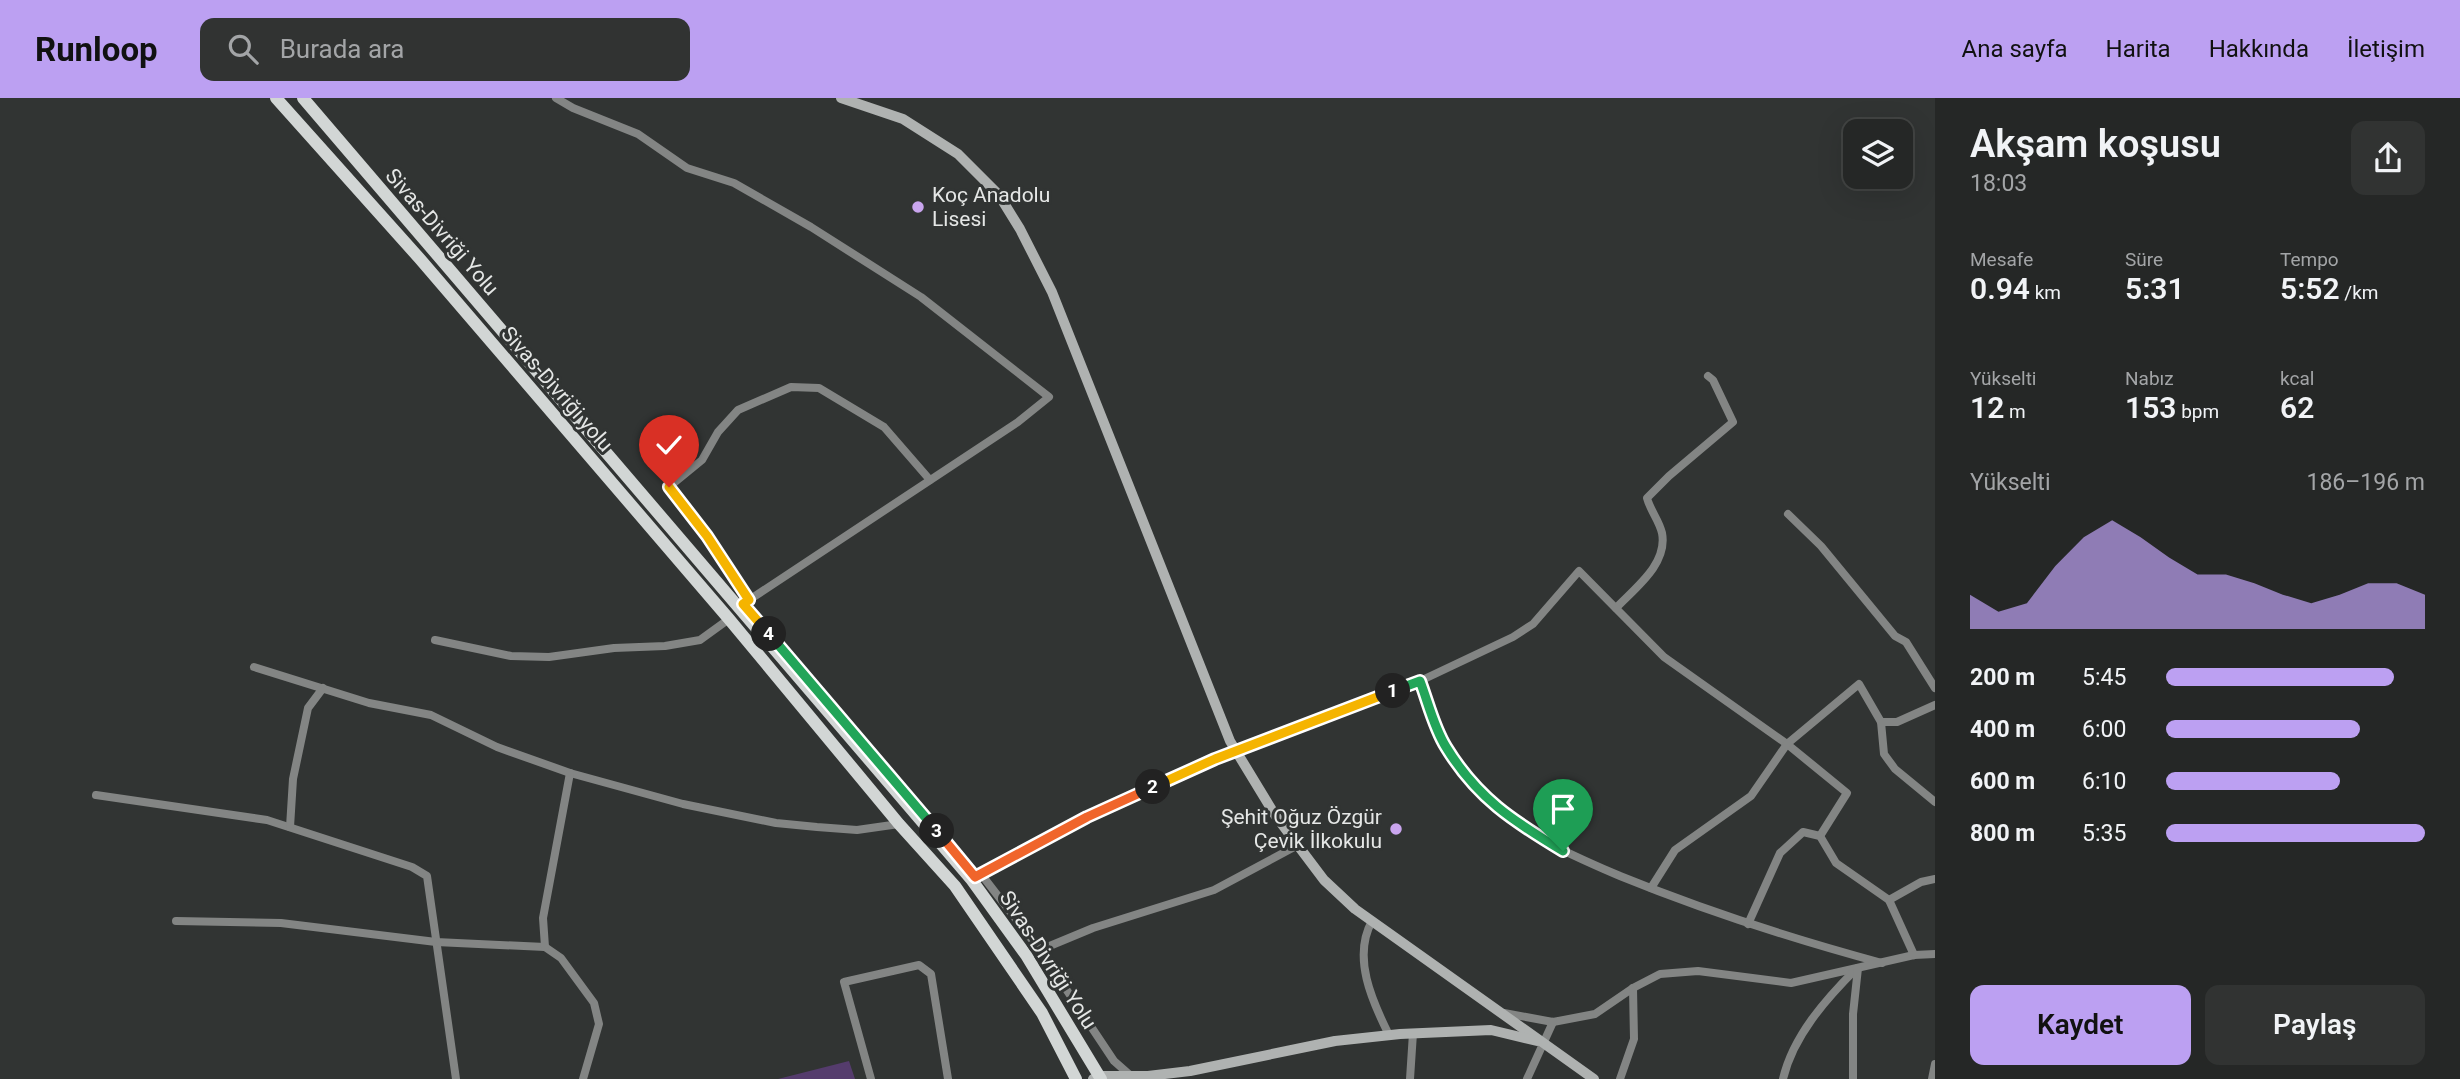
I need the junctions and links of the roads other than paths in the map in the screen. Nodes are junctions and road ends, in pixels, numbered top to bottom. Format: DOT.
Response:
graph roads {
  1 [pos="276,98"];
  2 [pos="303,98"];
  3 [pos="556,98"];
  4 [pos="841,98"];
  5 [pos="1708,376"];
  6 [pos="930,480"];
  7 [pos="1788,514"];
  8 [pos="749,600"];
  9 [pos="1616,608"];
  10 [pos="729,619"];
  11 [pos="435,640"];
  12 [pos="254,667"];
  13 [pos="1420,681"];
  14 [pos="323,688"];
  15 [pos="1935,688"];
  16 [pos="1935,705"];
  17 [pos="1881,722"];
  18 [pos="1787,744"];
  19 [pos="1237,752"];
  20 [pos="570,773"];
  21 [pos="96,795"];
  22 [pos="1935,802"];
  23 [pos="899,824"];
  24 [pos="290,827"];
  25 [pos="1820,836"];
  26 [pos="1297,845"];
  27 [pos="976,877"];
  28 [pos="1935,879"];
  29 [pos="1651,888"];
  30 [pos="1889,900"];
  31 [pos="1372,920"];
  32 [pos="176,921"];
  33 [pos="1748,925"];
  34 [pos="436,942"];
  35 [pos="545,947"];
  36 [pos="1040,950"];
  37 [pos="1935,954"];
  38 [pos="1914,956"];
  39 [pos="1882,963"];
  40 [pos="1858,968"];
  41 [pos="1633,988"];
  42 [pos="1501,1012"];
  43 [pos="1553,1022"];
  44 [pos="1413,1033"];
  45 [pos="1390,1035"];
  46 [pos="1543,1042"];
  47 [pos="1935,1064"];
  48 [pos="1190,1071"];
  49 [pos="1098,1078"];
  50 [pos="1132,1078"];
  51 [pos="456,1079"];
  52 [pos="583,1079"];
  53 [pos="872,1079"];
  54 [pos="948,1079"];
  55 [pos="1076,1079"];
  56 [pos="1172,1079"];
  57 [pos="1410,1079"];
  58 [pos="1527,1079"];
  59 [pos="1594,1079"];
  60 [pos="1620,1079"];
  61 [pos="1783,1079"];
  62 [pos="1853,1079"];
  63 [pos="1932,1079"];
  1 -- 10 [label="main road, Sivas-Divriği yolu"];
  2 -- 27 [label="main road, Sivas-Divriği Yolu"];
  3 -- 6 [label="street"];
  4 -- 19 [label="street"];
  5 -- 9 [label="street"];
  6 -- 8 [label="street"];
  6 -- 8 [label="street"];
  7 -- 15 [label="street"];
  8 -- 27 [label="street"];
  9 -- 13 [label="street"];
  9 -- 18 [label="street"];
  10 -- 11 [label="street"];
  10 -- 23 [label="main road, Sivas-Divriği yolu"];
  12 -- 14 [label="street"];
  13 -- 19 [label="street"];
  13 -- 29 [label="street"];
  14 -- 20 [label="street"];
  14 -- 24 [label="street"];
  16 -- 17 [label="street"];
  17 -- 18 [label="street"];
  17 -- 22 [label="street"];
  18 -- 25 [label="street"];
  18 -- 29 [label="street"];
  19 -- 26 [label="street"];
  19 -- 27 [label="street"];
  20 -- 23 [label="street"];
  20 -- 35 [label="street"];
  21 -- 24 [label="street"];
  23 -- 55 [label="main road, Sivas-Divriği yolu"];
  24 -- 34 [label="street"];
  25 -- 30 [label="street"];
  25 -- 33 [label="street"];
  26 -- 31 [label="street"];
  26 -- 36 [label="street"];
  27 -- 36 [label="street"];
  27 -- 49 [label="main road, Sivas-Divriği Yolu"];
  28 -- 30 [label="street"];
  29 -- 33 [label="street"];
  30 -- 38 [label="street"];
  31 -- 42 [label="street"];
  31 -- 45 [label="street"];
  32 -- 34 [label="street"];
  33 -- 39 [label="street"];
  34 -- 35 [label="street"];
  34 -- 51 [label="street"];
  35 -- 52 [label="street"];
  36 -- 50 [label="street"];
  37 -- 38 [label="street"];
  38 -- 39 [label="street"];
  39 -- 40 [label="street"];
  40 -- 41 [label="street"];
  40 -- 61 [label="street"];
  40 -- 62 [label="street"];
  41 -- 43 [label="street"];
  41 -- 60 [label="street"];
  42 -- 43 [label="street"];
  42 -- 46 [label="street"];
  43 -- 46 [label="street"];
  44 -- 45 [label="street"];
  44 -- 46 [label="street"];
  44 -- 57 [label="street"];
  45 -- 48 [label="street"];
  46 -- 58 [label="street"];
  46 -- 59 [label="street"];
  47 -- 63 [label="street"];
  48 -- 50 [label="street"];
  48 -- 56 [label="street"];
  49 -- 50 [label="street"];
  53 -- 54 [label="street"];
}
